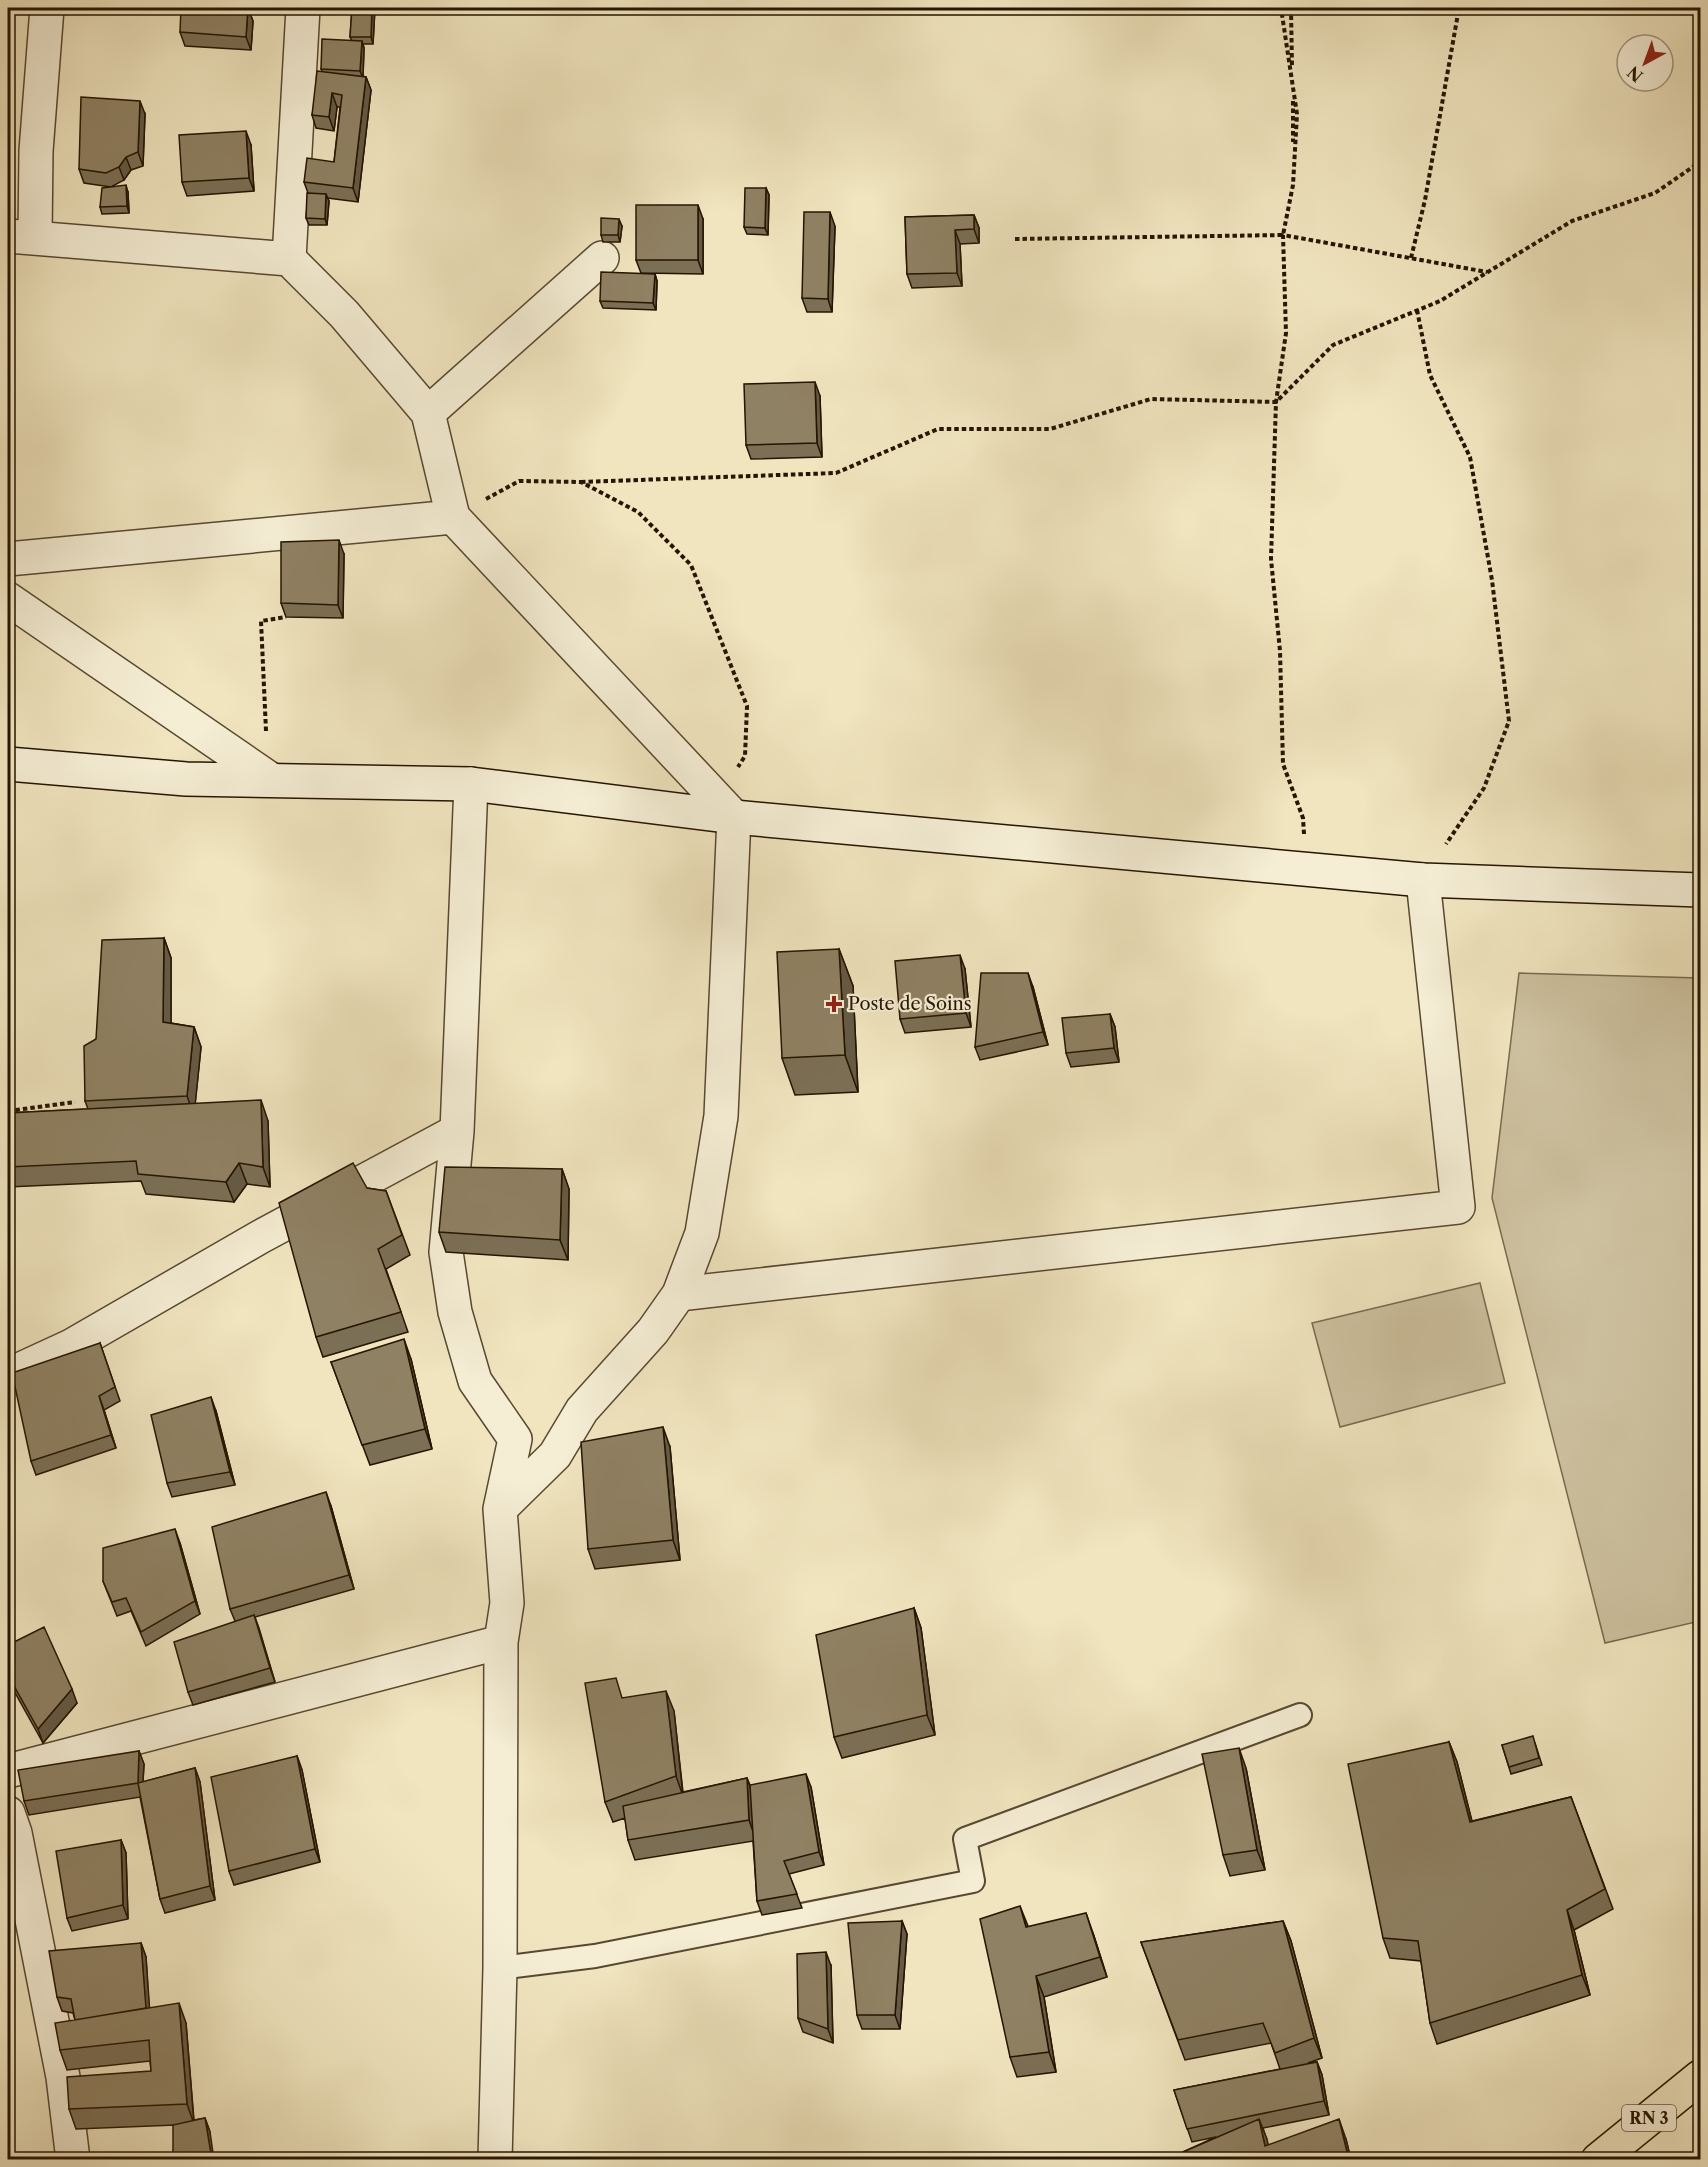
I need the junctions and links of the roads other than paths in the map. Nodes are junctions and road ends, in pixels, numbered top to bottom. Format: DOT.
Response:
graph roads {
  1 [pos="47,8"];
  2 [pos="303,8"];
  3 [pos="21,236"];
  4 [pos="602,258"];
  5 [pos="289,259"];
  6 [pos="428,413"];
  7 [pos="453,517"];
  8 [pos="8,559"];
  9 [pos="8,599"];
  10 [pos="8,764"];
  11 [pos="270,779"];
  12 [pos="471,784"];
  13 [pos="734,817"];
  14 [pos="1423,880"];
  15 [pos="1701,890"];
  16 [pos="458,1131"];
  17 [pos="679,1294"];
  18 [pos="8,1375"];
  19 [pos="500,1509"];
  20 [pos="501,1642"];
  21 [pos="1300,1715"];
  22 [pos="8,1771"];
  23 [pos="8,1813"];
  24 [pos="500,1968"];
  25 [pos="1701,2077"];
  26 [pos="73,2160"];
  27 [pos="495,2160"];
  28 [pos="1598,2160"];
  1 -- 3 [label="street"];
  2 -- 5 [label="street"];
  3 -- 5 [label="street"];
  4 -- 6 [label="street"];
  5 -- 6 [label="street"];
  6 -- 7 [label="street"];
  7 -- 8 [label="street"];
  7 -- 13 [label="street"];
  9 -- 11 [label="street"];
  10 -- 11 [label="street"];
  11 -- 12 [label="street"];
  12 -- 13 [label="street"];
  12 -- 16 [label="street"];
  13 -- 14 [label="street"];
  13 -- 17 [label="street"];
  14 -- 15 [label="street"];
  14 -- 17 [label="street"];
  16 -- 18 [label="street"];
  16 -- 19 [label="street"];
  17 -- 19 [label="street"];
  19 -- 20 [label="street"];
  20 -- 22 [label="street"];
  20 -- 24 [label="street"];
  21 -- 24 [label="lane"];
  23 -- 26 [label="street"];
  24 -- 27 [label="street"];
  25 -- 28 [label="highway, RN 3"];
}
